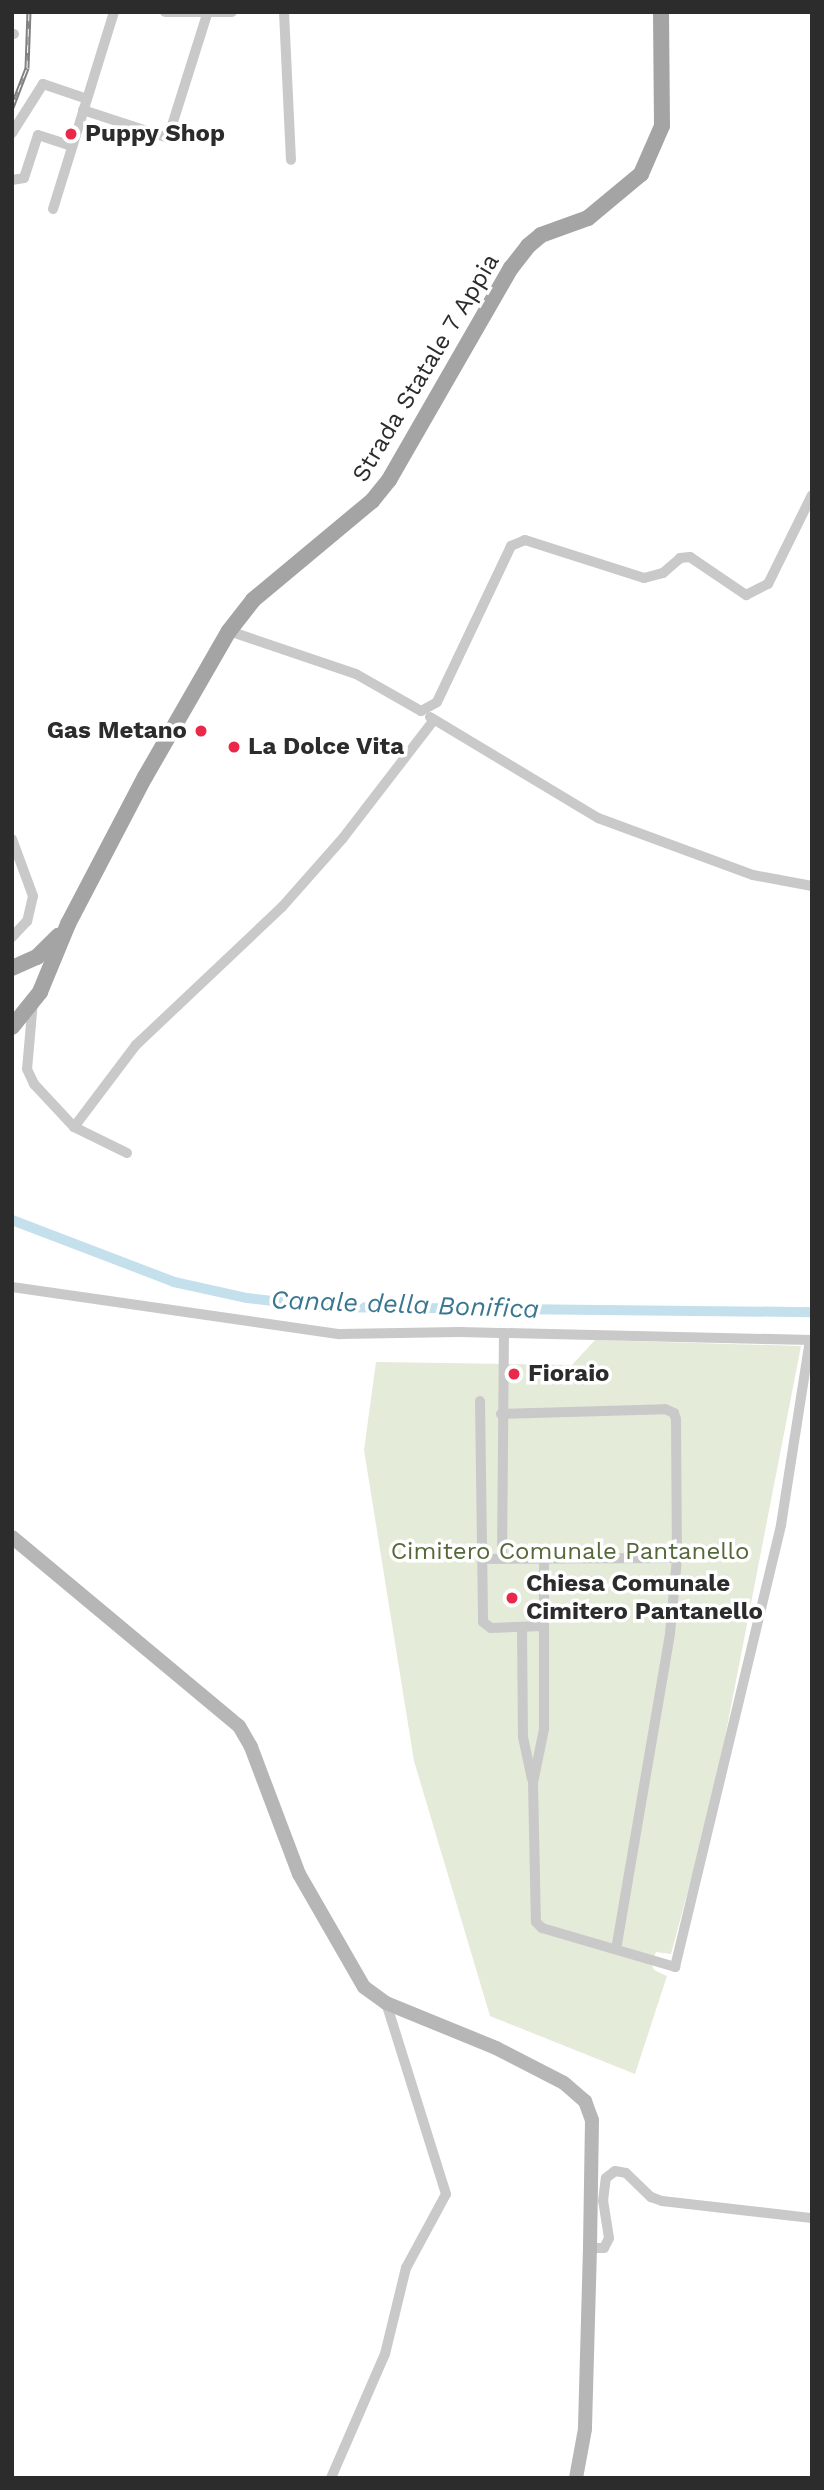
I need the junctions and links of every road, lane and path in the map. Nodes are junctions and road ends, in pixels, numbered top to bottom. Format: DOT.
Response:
graph roads {
  1 [pos="114,12"];
  2 [pos="165,12"];
  3 [pos="232,12"];
  4 [pos="284,12"];
  5 [pos="661,12"];
  6 [pos="671,12"];
  7 [pos="207,14"];
  8 [pos="662,32"];
  9 [pos="87,99"];
  10 [pos="83,110"];
  11 [pos="12,133"];
  12 [pos="72,146"];
  13 [pos="291,160"];
  14 [pos="12,180"];
  15 [pos="53,209"];
  16 [pos="812,495"];
  17 [pos="229,631"];
  18 [pos="421,711"];
  19 [pos="434,720"];
  20 [pos="12,839"];
  21 [pos="812,886"];
  22 [pos="68,924"];
  23 [pos="12,937"];
  24 [pos="18,965"];
  25 [pos="41,983"];
  26 [pos="25,1001"];
  27 [pos="12,1027"];
  28 [pos="74,1127"];
  29 [pos="127,1153"];
  30 [pos="12,1287"];
  31 [pos="504,1333"];
  32 [pos="811,1340"];
  33 [pos="480,1401"];
  34 [pos="501,1414"];
  35 [pos="12,1537"];
  36 [pos="677,1558"];
  37 [pos="482,1559"];
  38 [pos="502,1559"];
  39 [pos="544,1559"];
  40 [pos="544,1626"];
  41 [pos="522,1627"];
  42 [pos="533,1783"];
  43 [pos="616,1949"];
  44 [pos="386,2003"];
  45 [pos="812,2218"];
  46 [pos="590,2248"];
  47 [pos="331,2478"];
  48 [pos="576,2478"];
  1 -- 9 [label="street"];
  2 -- 7 [label="street"];
  3 -- 7 [label="street"];
  4 -- 13 [label="street"];
  5 -- 8 [label="main road, Strada Statale 7 Appia"];
  6 -- 8 [label="main road"];
  7 -- 10 [label="street"];
  8 -- 17 [label="main road, Strada Statale 7 Appia"];
  9 -- 10 [label="street"];
  9 -- 11 [label="street"];
  10 -- 12 [label="street"];
  12 -- 14 [label="street"];
  12 -- 15 [label="street"];
  16 -- 18 [label="street"];
  17 -- 18 [label="street"];
  17 -- 22 [label="main road, Strada Statale 7 Appia"];
  18 -- 19 [label="street"];
  19 -- 21 [label="street"];
  19 -- 28 [label="street"];
  20 -- 23 [label="street"];
  22 -- 24 [label="main road, Strada Statale 7 Appia"];
  22 -- 25 [label="main road, Strada Statale 7 Appia"];
  24 -- 25 [label="main road"];
  25 -- 26 [label="main road, Strada Statale 7 Appia"];
  26 -- 27 [label="main road, Strada Statale 7 Appia"];
  26 -- 28 [label="street"];
  28 -- 29 [label="street"];
  30 -- 31 [label="street"];
  31 -- 32 [label="street"];
  31 -- 34 [label="street"];
  32 -- 43 [label="street"];
  33 -- 37 [label="street"];
  34 -- 36 [label="street"];
  34 -- 38 [label="street"];
  35 -- 44 [label="main road"];
  36 -- 39 [label="street"];
  36 -- 43 [label="street"];
  37 -- 38 [label="street"];
  37 -- 41 [label="street"];
  38 -- 39 [label="street"];
  39 -- 40 [label="street"];
  40 -- 41 [label="street"];
  40 -- 42 [label="street"];
  41 -- 42 [label="street"];
  42 -- 43 [label="street"];
  44 -- 46 [label="main road"];
  44 -- 47 [label="street"];
  45 -- 46 [label="street"];
  46 -- 48 [label="main road"];
}
